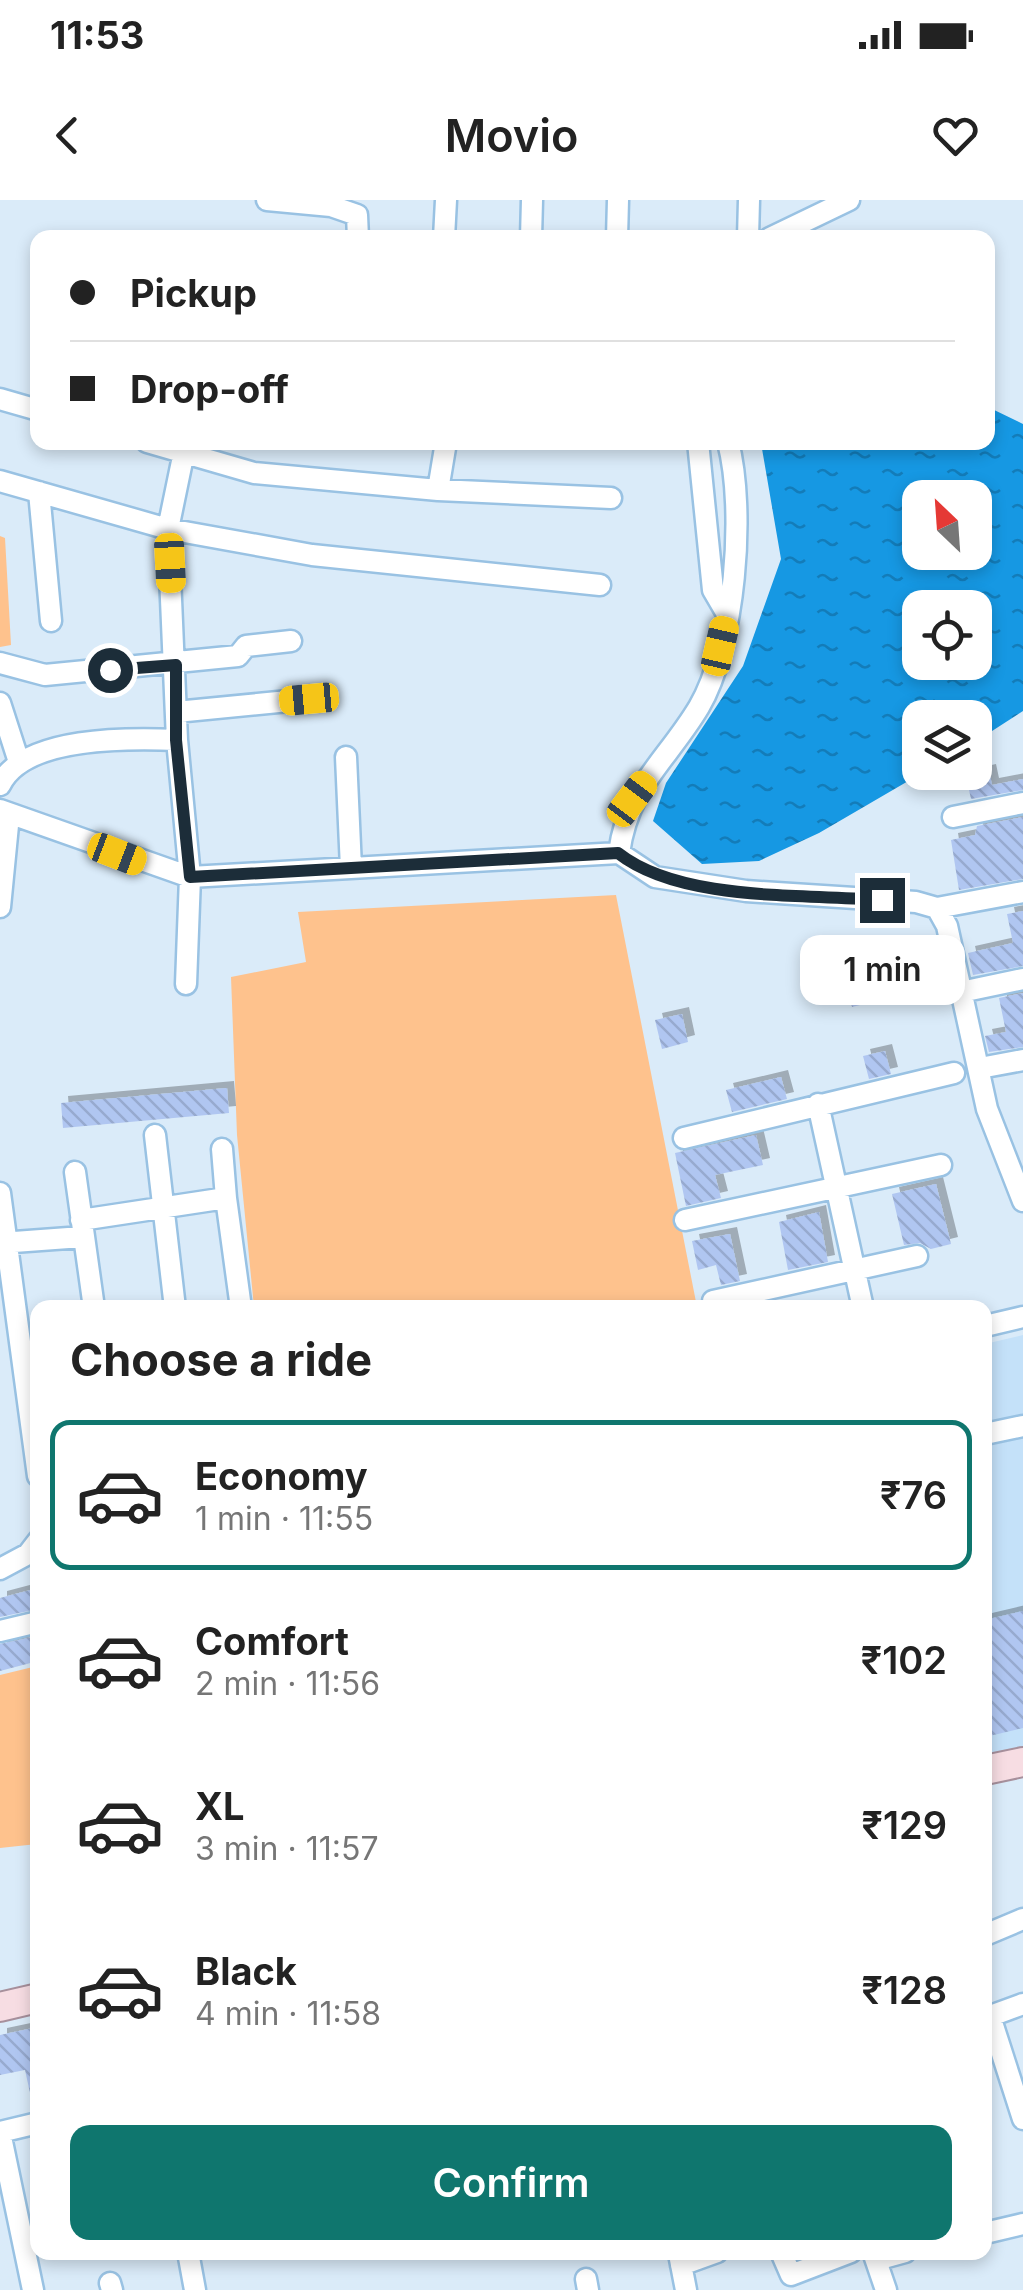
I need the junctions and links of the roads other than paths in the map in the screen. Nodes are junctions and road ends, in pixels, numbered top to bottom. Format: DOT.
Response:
graph roads {
  1 [pos="266,200"];
  2 [pos="446,200"];
  3 [pos="532,200"];
  4 [pos="618,200"];
  5 [pos="748,200"];
  6 [pos="846,201"];
  7 [pos="331,203"];
  8 [pos="358,230"];
  9 [pos="444,230"];
  10 [pos="531,230"];
  11 [pos="616,230"];
  12 [pos="748,230"];
  13 [pos="786,230"];
  14 [pos="0,399"];
  15 [pos="30,408"];
  16 [pos="185,450"];
  17 [pos="191,450"];
  18 [pos="445,450"];
  19 [pos="699,450"];
  20 [pos="729,450"];
  21 [pos="0,481"];
  22 [pos="438,490"];
  23 [pos="39,492"];
  24 [pos="611,498"];
  25 [pos="168,529"];
  26 [pos="600,586"];
  27 [pos="727,614"];
  28 [pos="51,621"];
  29 [pos="291,641"];
  30 [pos="0,664"];
  31 [pos="176,665"];
  32 [pos="309,699"];
  33 [pos="0,704"];
  34 [pos="176,712"];
  35 [pos="176,740"];
  36 [pos="346,758"];
  37 [pos="19,762"];
  38 [pos="0,785"];
  39 [pos="1023,803"];
  40 [pos="4,812"];
  41 [pos="953,816"];
  42 [pos="618,853"];
  43 [pos="350,868"];
  44 [pos="190,877"];
  45 [pos="1023,892"];
  46 [pos="0,907"];
  47 [pos="937,908"];
  48 [pos="1023,979"];
  49 [pos="186,984"];
  50 [pos="961,992"];
  51 [pos="1023,1060"];
  52 [pos="980,1068"];
  53 [pos="954,1073"];
  54 [pos="818,1104"];
  55 [pos="155,1135"];
  56 [pos="684,1138"];
  57 [pos="222,1149"];
  58 [pos="941,1165"];
  59 [pos="75,1172"];
  60 [pos="834,1185"];
  61 [pos="0,1192"];
  62 [pos="226,1198"];
  63 [pos="1023,1201"];
  64 [pos="162,1206"];
  65 [pos="684,1220"];
  66 [pos="81,1228"];
  67 [pos="3,1242"];
  68 [pos="917,1256"];
  69 [pos="854,1270"];
  70 [pos="93,1300"];
  71 [pos="174,1300"];
  72 [pos="240,1300"];
  73 [pos="718,1300"];
  74 [pos="861,1300"];
  75 [pos="1023,1317"];
  76 [pos="8,1319"];
  77 [pos="992,1324"];
  78 [pos="30,1403"];
  79 [pos="1023,1426"];
  80 [pos="992,1433"];
  81 [pos="30,1551"];
  82 [pos="0,1570"];
  83 [pos="30,1624"];
  84 [pos="0,1631"];
  85 [pos="1023,1762"];
  86 [pos="992,1769"];
  87 [pos="1023,1920"];
  88 [pos="992,1932"];
  89 [pos="30,2000"];
  90 [pos="1023,2004"];
  91 [pos="0,2007"];
  92 [pos="992,2015"];
  93 [pos="992,2031"];
  94 [pos="1023,2119"];
  95 [pos="30,2124"];
  96 [pos="0,2132"];
  97 [pos="1023,2224"];
  98 [pos="992,2231"];
  99 [pos="190,2260"];
  100 [pos="680,2260"];
  101 [pos="784,2260"];
  102 [pos="829,2260"];
  103 [pos="875,2260"];
  104 [pos="33,2290"];
  105 [pos="196,2290"];
  106 [pos="686,2290"];
  107 [pos="886,2290"];
  1 -- 7 [label="street"];
  2 -- 9 [label="street"];
  3 -- 10 [label="street"];
  4 -- 11 [label="street"];
  5 -- 12 [label="street"];
  6 -- 13 [label="street"];
  7 -- 8 [label="street"];
  14 -- 15 [label="street"];
  16 -- 25 [label="street"];
  17 -- 22 [label="street"];
  18 -- 22 [label="street"];
  19 -- 27 [label="street"];
  20 -- 27 [label="street"];
  21 -- 23 [label="street"];
  22 -- 24 [label="street"];
  23 -- 25 [label="street"];
  23 -- 28 [label="street"];
  25 -- 26 [label="street"];
  25 -- 31 [label="street"];
  27 -- 42 [label="street"];
  29 -- 31 [label="street"];
  30 -- 31 [label="street"];
  31 -- 34 [label="street"];
  32 -- 34 [label="street"];
  33 -- 37 [label="street"];
  34 -- 35 [label="street"];
  35 -- 37 [label="street"];
  35 -- 44 [label="street"];
  36 -- 43 [label="street"];
  37 -- 38 [label="street"];
  39 -- 41 [label="street"];
  40 -- 44 [label="street"];
  40 -- 46 [label="street"];
  42 -- 43 [label="street"];
  42 -- 47 [label="street"];
  43 -- 44 [label="street"];
  44 -- 49 [label="street"];
  45 -- 47 [label="street"];
  47 -- 50 [label="street"];
  48 -- 50 [label="street"];
  50 -- 52 [label="street"];
  51 -- 52 [label="street"];
  52 -- 63 [label="street"];
  53 -- 54 [label="street"];
  54 -- 56 [label="street"];
  54 -- 60 [label="street"];
  55 -- 64 [label="street"];
  57 -- 62 [label="street"];
  58 -- 60 [label="street"];
  59 -- 66 [label="street"];
  60 -- 65 [label="street"];
  60 -- 69 [label="street"];
  61 -- 67 [label="street"];
  62 -- 64 [label="street"];
  62 -- 72 [label="street"];
  64 -- 66 [label="street"];
  64 -- 71 [label="street"];
  66 -- 67 [label="street"];
  66 -- 70 [label="street"];
  67 -- 76 [label="street"];
  68 -- 69 [label="street"];
  69 -- 73 [label="street"];
  69 -- 74 [label="street"];
  75 -- 77 [label="street"];
  76 -- 78 [label="street"];
  79 -- 80 [label="street"];
  81 -- 82 [label="street"];
  83 -- 84 [label="street"];
  85 -- 86 [label="main road"];
  87 -- 88 [label="street"];
  89 -- 91 [label="main road"];
  90 -- 92 [label="street"];
  93 -- 94 [label="street"];
  95 -- 96 [label="street"];
  96 -- 104 [label="street"];
  97 -- 98 [label="street"];
  99 -- 105 [label="street"];
  100 -- 106 [label="street"];
  101 -- 102 [label="street"];
  103 -- 107 [label="street"];
}
